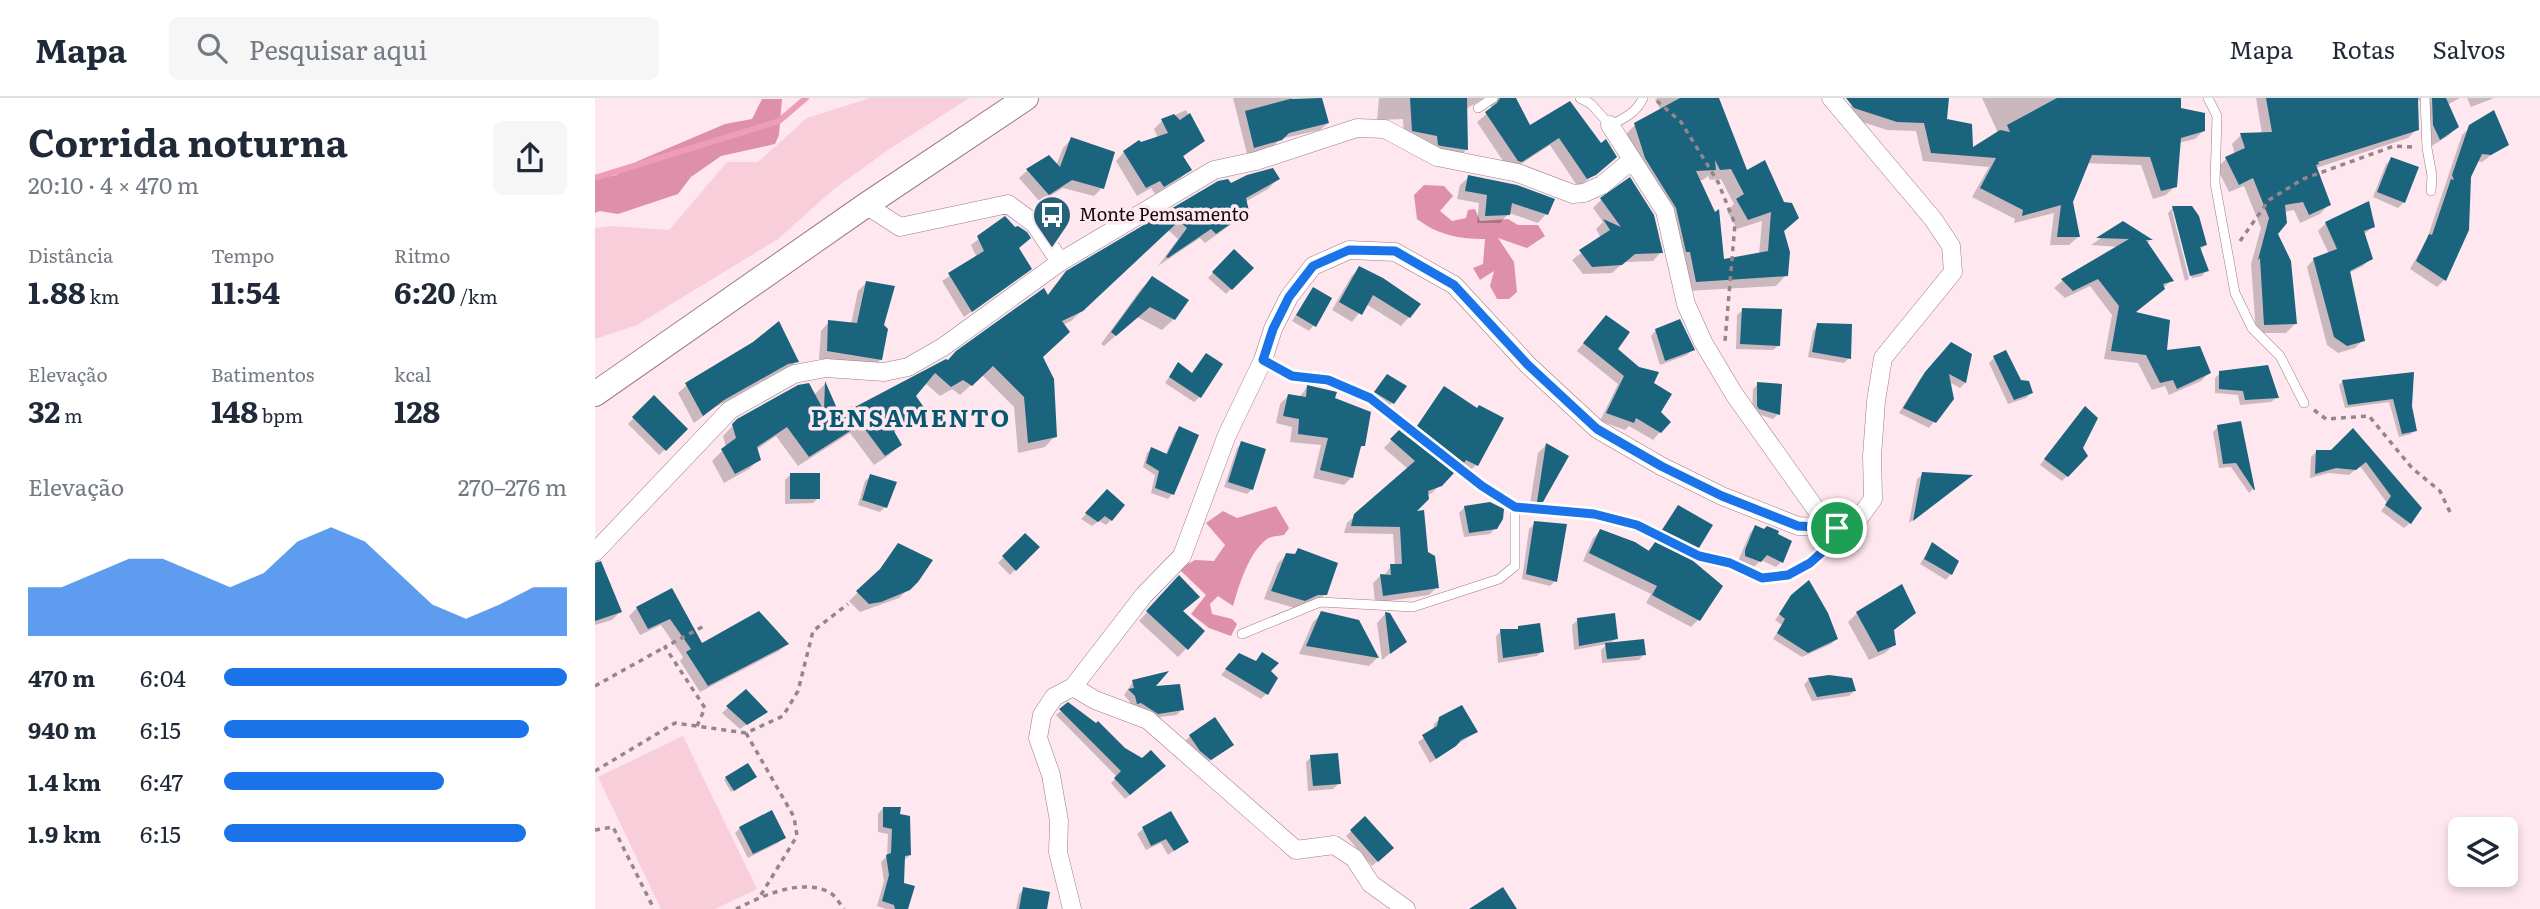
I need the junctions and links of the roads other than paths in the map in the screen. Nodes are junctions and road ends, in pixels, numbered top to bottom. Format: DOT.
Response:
graph roads {
  1 [pos="1026,98"];
  2 [pos="1493,98"];
  3 [pos="1580,98"];
  4 [pos="1643,98"];
  5 [pos="1831,98"];
  6 [pos="2208,98"];
  7 [pos="2425,98"];
  8 [pos="1478,108"];
  9 [pos="1609,125"];
  10 [pos="1632,160"];
  11 [pos="2431,191"];
  12 [pos="866,205"];
  13 [pos="1048,259"];
  14 [pos="1263,360"];
  15 [pos="595,394"];
  16 [pos="2304,403"];
  17 [pos="1515,507"];
  18 [pos="1857,521"];
  19 [pos="1837,528"];
  20 [pos="595,552"];
  21 [pos="1242,634"];
  22 [pos="1073,687"];
  23 [pos="1072,909"];
  24 [pos="1406,909"];
  1 -- 12 [label="street"];
  2 -- 8 [label="lane"];
  3 -- 9 [label="lane"];
  4 -- 9 [label="lane"];
  5 -- 18 [label="street"];
  6 -- 16 [label="lane"];
  7 -- 11 [label="lane"];
  9 -- 10 [label="street"];
  10 -- 13 [label="street"];
  10 -- 19 [label="street"];
  12 -- 13 [label="street"];
  12 -- 15 [label="street"];
  13 -- 20 [label="street"];
  14 -- 17 [label="lane"];
  14 -- 19 [label="street"];
  14 -- 22 [label="street"];
  17 -- 18 [label="lane"];
  17 -- 21 [label="lane"];
  18 -- 19 [label="street"];
  22 -- 23 [label="street"];
  22 -- 24 [label="street"];
}
